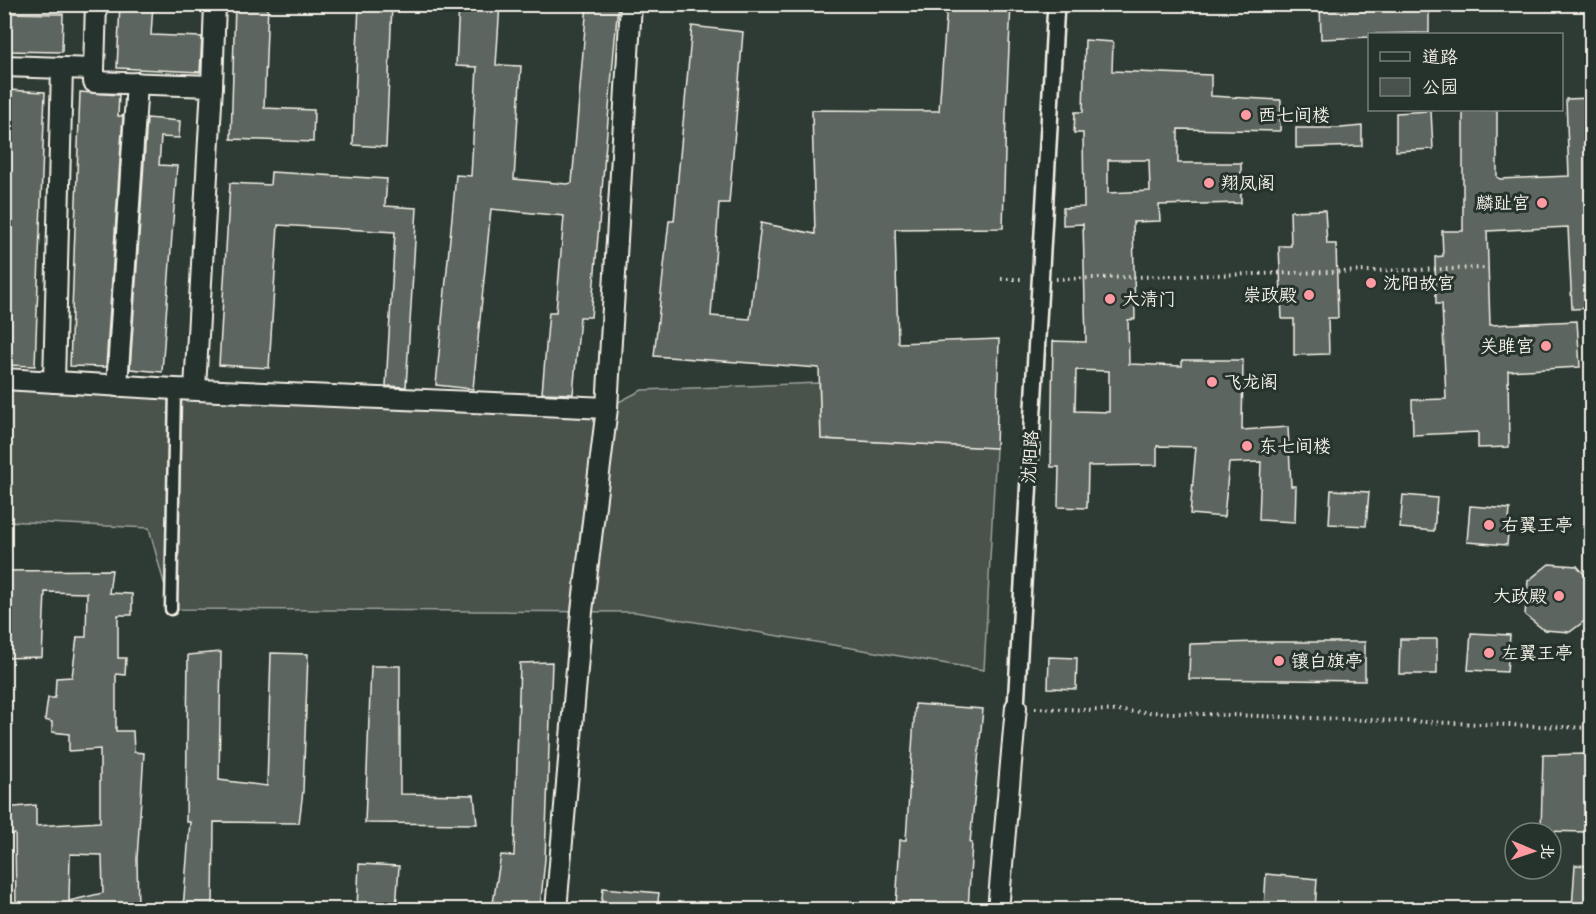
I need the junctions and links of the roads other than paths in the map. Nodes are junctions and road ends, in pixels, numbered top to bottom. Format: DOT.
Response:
graph roads {
  1 [pos="96,4"];
  2 [pos="215,4"];
  3 [pos="631,4"];
  4 [pos="1056,4"];
  5 [pos="4,66"];
  6 [pos="62,68"];
  7 [pos="94,69"];
  8 [pos="137,83"];
  9 [pos="212,86"];
  10 [pos="4,379"];
  11 [pos="54,382"];
  12 [pos="117,386"];
  13 [pos="175,389"];
  14 [pos="195,389"];
  15 [pos="607,408"];
  16 [pos="171,609"];
  17 [pos="1016,707"];
  18 [pos="556,909"];
  19 [pos="998,909"];
  1 -- 7 [label="street"];
  2 -- 9 [label="street"];
  3 -- 15 [label="street"];
  4 -- 17 [label="street, 沈阳路"];
  5 -- 6 [label="street"];
  6 -- 7 [label="street"];
  6 -- 11 [label="street"];
  7 -- 8 [label="street"];
  8 -- 9 [label="street"];
  8 -- 12 [label="street"];
  9 -- 14 [label="street"];
  10 -- 11 [label="street"];
  11 -- 12 [label="street"];
  12 -- 13 [label="street"];
  13 -- 14 [label="street"];
  13 -- 16 [label="lane"];
  14 -- 15 [label="street"];
  15 -- 18 [label="street"];
  17 -- 19 [label="street, 沈阳路"];
}
